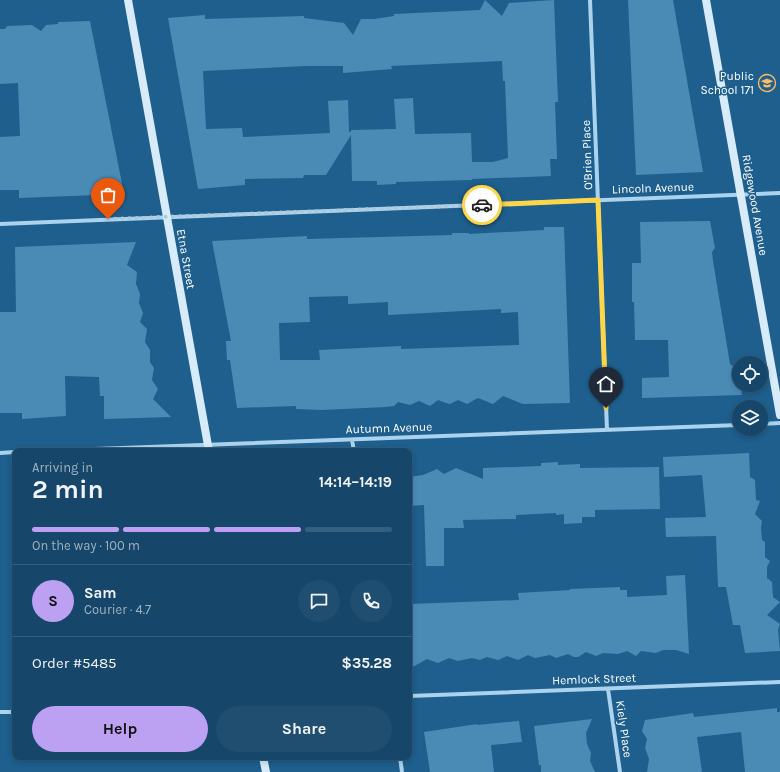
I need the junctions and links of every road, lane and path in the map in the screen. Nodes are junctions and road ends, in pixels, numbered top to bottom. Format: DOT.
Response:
graph roads {
  1 [pos="128,0"];
  2 [pos="590,0"];
  3 [pos="706,0"];
  4 [pos="780,193"];
  5 [pos="741,194"];
  6 [pos="598,200"];
  7 [pos="167,217"];
  8 [pos="0,224"];
  9 [pos="780,415"];
  10 [pos="780,423"];
  11 [pos="768,424"];
  12 [pos="732,425"];
  13 [pos="607,430"];
  14 [pos="352,440"];
  15 [pos="208,448"];
  16 [pos="353,448"];
  17 [pos="0,452"];
  18 [pos="12,452"];
  19 [pos="780,682"];
  20 [pos="608,689"];
  21 [pos="412,696"];
  22 [pos="0,712"];
  23 [pos="12,712"];
  24 [pos="264,760"];
  25 [pos="400,760"];
  26 [pos="266,772"];
  27 [pos="402,772"];
  28 [pos="620,772"];
  1 -- 7 [label="main road, Etna Street"];
  2 -- 6 [label="street, O'Brien Place"];
  3 -- 5 [label="main road, Ridgewood Avenue"];
  4 -- 5 [label="street, Lincoln Avenue"];
  5 -- 6 [label="street, Lincoln Avenue"];
  5 -- 9 [label="main road, Ridgewood Avenue"];
  6 -- 7 [label="street, Lincoln Avenue"];
  6 -- 13 [label="street, O'Brien Place"];
  7 -- 8 [label="street, Lincoln Avenue"];
  7 -- 15 [label="main road, Etna Street"];
  10 -- 11 [label="street"];
  12 -- 13 [label="street, Autumn Avenue"];
  13 -- 14 [label="street, Autumn Avenue"];
  14 -- 15 [label="street, Autumn Avenue"];
  14 -- 16 [label="street"];
  17 -- 18 [label="street"];
  19 -- 20 [label="street, Hemlock Street"];
  20 -- 21 [label="street, Hemlock Street"];
  20 -- 28 [label="street, Kiely Place"];
  22 -- 23 [label="street"];
  24 -- 26 [label="main road"];
  25 -- 27 [label="street"];
}
